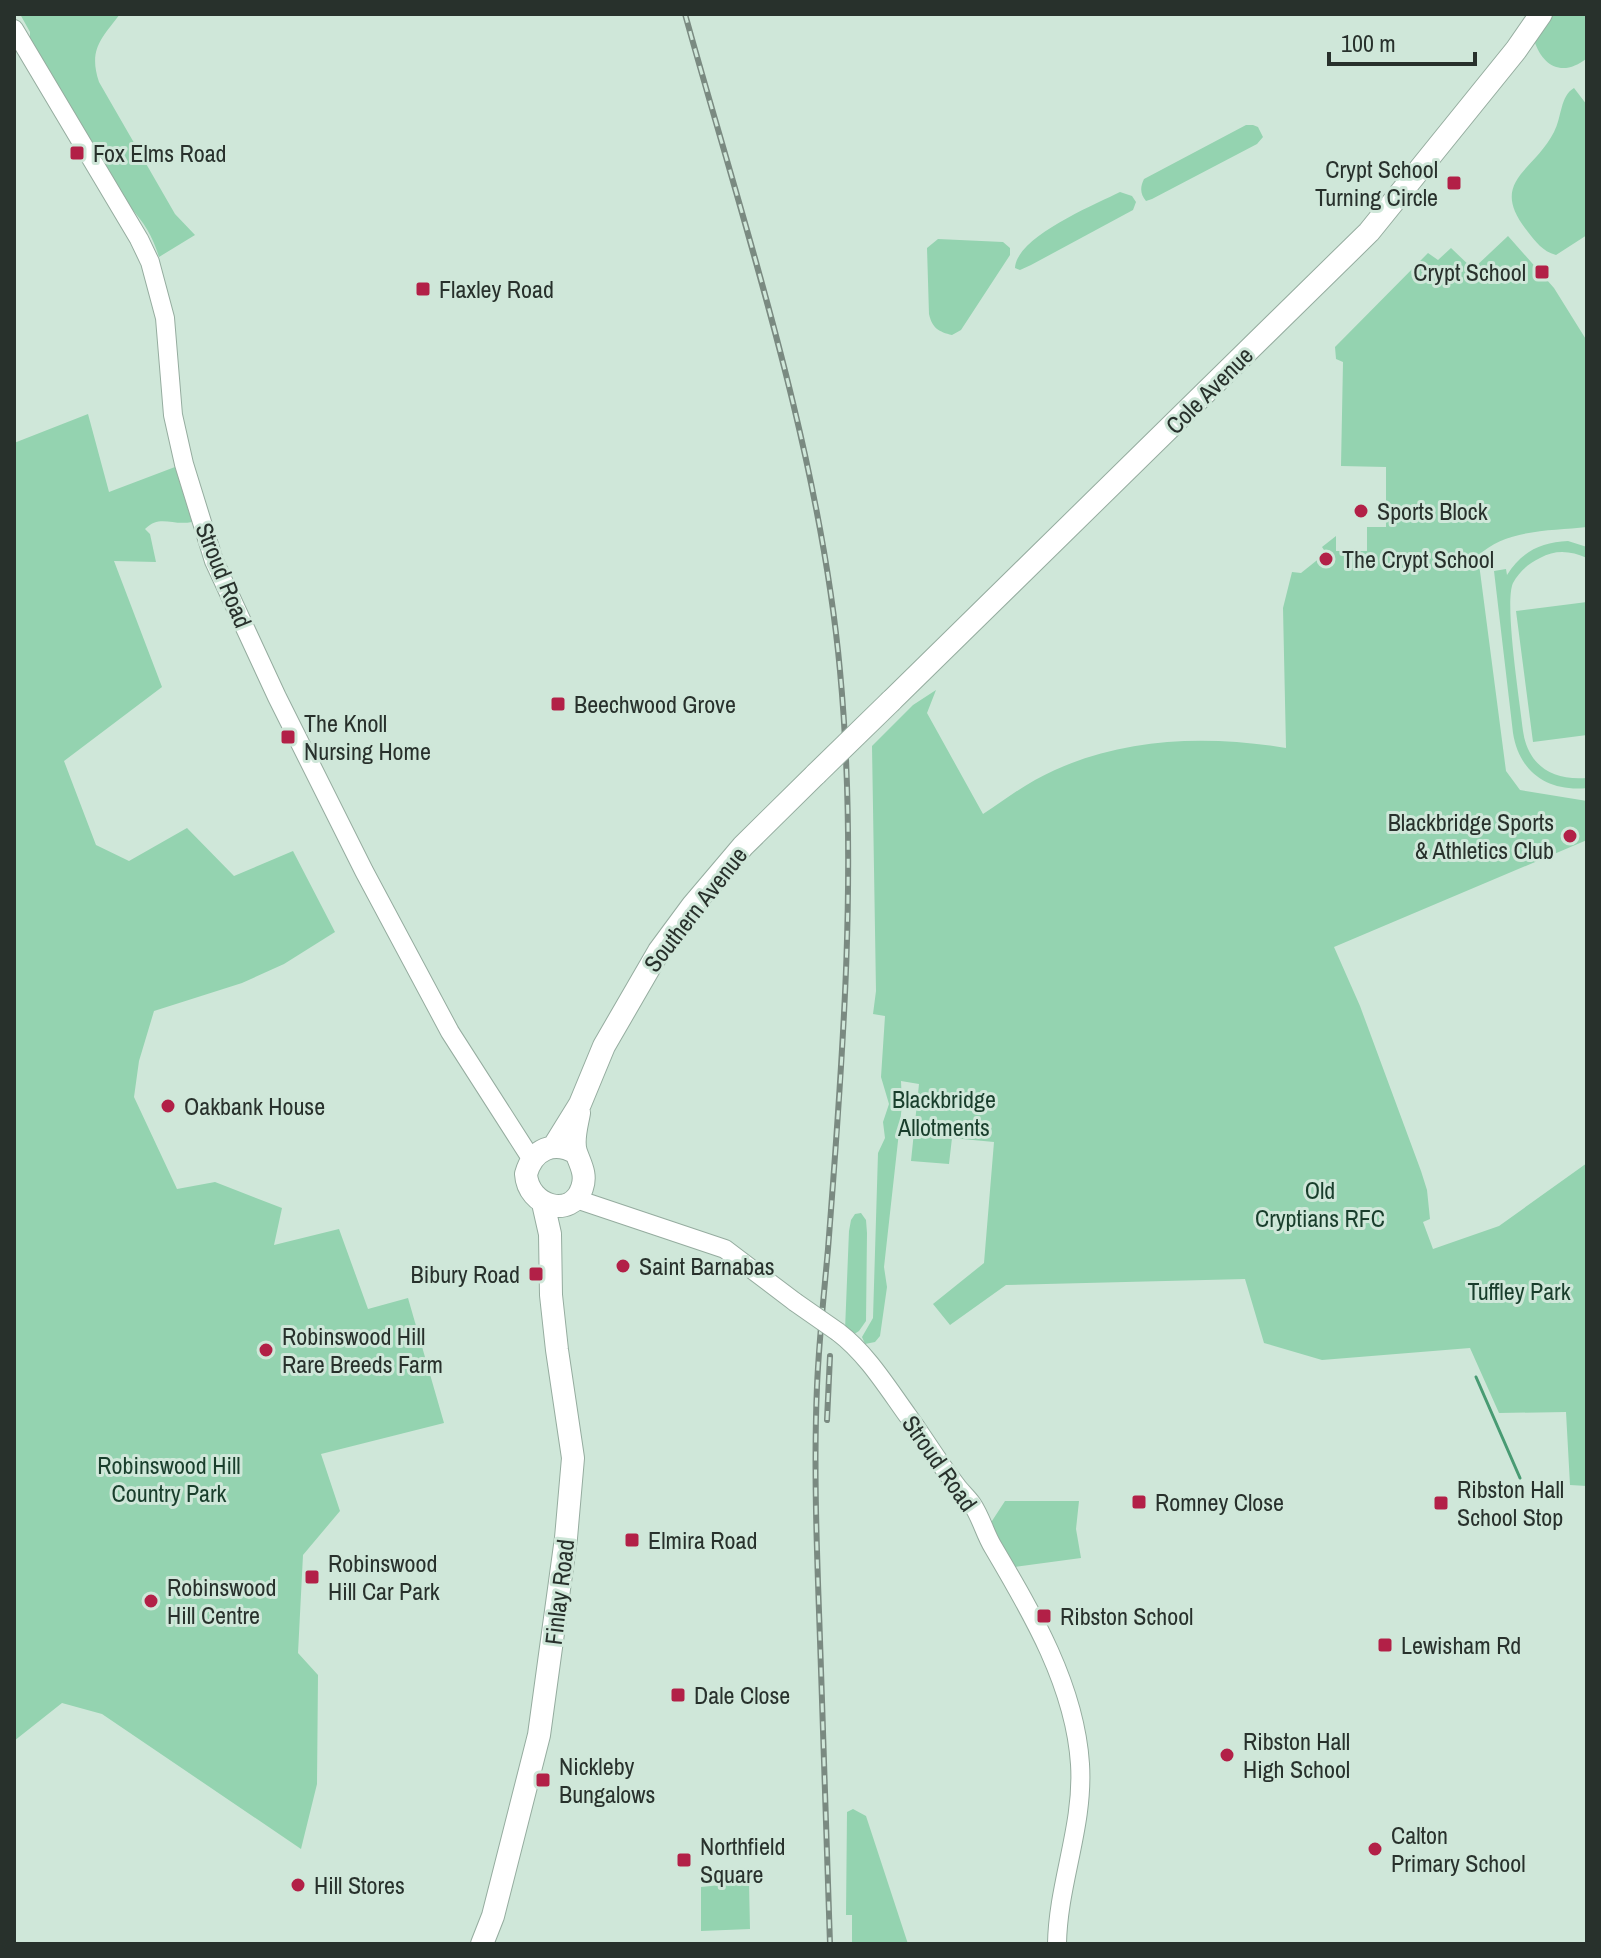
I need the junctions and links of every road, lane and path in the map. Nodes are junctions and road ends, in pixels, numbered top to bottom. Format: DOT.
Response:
graph roads {
  1 [pos="1541,14"];
  2 [pos="14,29"];
  3 [pos="849,742"];
  4 [pos="558,1157"];
  5 [pos="561,1202"];
  6 [pos="617,1211"];
  7 [pos="482,1944"];
  8 [pos="1057,1944"];
  1 -- 3 [label="highway, Cole Avenue, bridge"];
  2 -- 4 [label="main road, Stroud Road"];
  3 -- 4 [label="highway, Southern Avenue, bridge"];
  4 -- 5 [label="highway, Finlay Road"];
  4 -- 5 [label="highway"];
  4 -- 6 [label="main road, Stroud Road"];
  5 -- 6 [label="main road, Stroud Road"];
  5 -- 7 [label="highway, Finlay Road"];
  6 -- 8 [label="main road, Stroud Road, bridge"];
}
